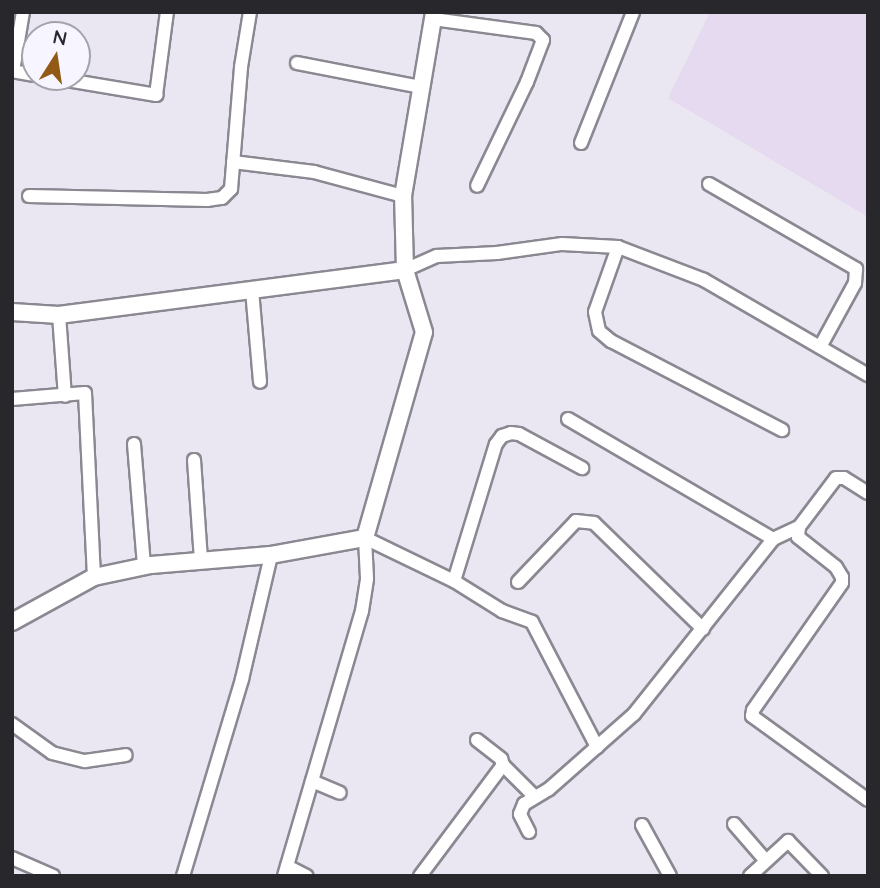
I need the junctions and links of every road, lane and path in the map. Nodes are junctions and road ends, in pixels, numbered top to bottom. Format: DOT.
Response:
graph roads {
  1 [pos="23,12"];
  2 [pos="167,12"];
  3 [pos="250,12"];
  4 [pos="633,12"];
  5 [pos="433,16"];
  6 [pos="297,63"];
  7 [pos="13,71"];
  8 [pos="91,84"];
  9 [pos="421,87"];
  10 [pos="581,143"];
  11 [pos="233,162"];
  12 [pos="709,184"];
  13 [pos="477,186"];
  14 [pos="29,196"];
  15 [pos="403,196"];
  16 [pos="618,247"];
  17 [pos="405,270"];
  18 [pos="252,290"];
  19 [pos="12,312"];
  20 [pos="59,315"];
  21 [pos="820,347"];
  22 [pos="868,375"];
  23 [pos="260,383"];
  24 [pos="65,396"];
  25 [pos="12,399"];
  26 [pos="568,419"];
  27 [pos="782,430"];
  28 [pos="134,444"];
  29 [pos="194,460"];
  30 [pos="582,468"];
  31 [pos="868,493"];
  32 [pos="799,527"];
  33 [pos="365,538"];
  34 [pos="773,539"];
  35 [pos="271,555"];
  36 [pos="201,559"];
  37 [pos="144,566"];
  38 [pos="94,577"];
  39 [pos="454,581"];
  40 [pos="518,582"];
  41 [pos="12,622"];
  42 [pos="704,629"];
  43 [pos="12,724"];
  44 [pos="477,740"];
  45 [pos="597,747"];
  46 [pos="126,755"];
  47 [pos="503,765"];
  48 [pos="312,781"];
  49 [pos="340,793"];
  50 [pos="535,797"];
  51 [pos="868,800"];
  52 [pos="734,824"];
  53 [pos="642,825"];
  54 [pos="529,832"];
  55 [pos="12,859"];
  56 [pos="766,861"];
  57 [pos="286,871"];
  58 [pos="53,876"];
  59 [pos="183,876"];
  60 [pos="307,876"];
  61 [pos="420,876"];
  62 [pos="670,876"];
  63 [pos="750,876"];
  64 [pos="822,876"];
  1 -- 7 [label="street"];
  2 -- 8 [label="street"];
  3 -- 11 [label="street"];
  4 -- 10 [label="street"];
  5 -- 9 [label="street"];
  5 -- 13 [label="street"];
  6 -- 9 [label="street"];
  9 -- 15 [label="street"];
  11 -- 14 [label="street"];
  11 -- 15 [label="street"];
  12 -- 21 [label="street"];
  15 -- 17 [label="street"];
  16 -- 17 [label="street"];
  16 -- 21 [label="street"];
  16 -- 27 [label="street"];
  17 -- 18 [label="street"];
  17 -- 33 [label="street"];
  18 -- 20 [label="street"];
  18 -- 23 [label="street"];
  19 -- 20 [label="street"];
  20 -- 24 [label="street"];
  21 -- 22 [label="street"];
  24 -- 25 [label="street"];
  24 -- 38 [label="street"];
  26 -- 34 [label="street"];
  28 -- 37 [label="street"];
  29 -- 36 [label="street"];
  30 -- 39 [label="street"];
  31 -- 32 [label="street"];
  32 -- 34 [label="street"];
  32 -- 51 [label="street"];
  33 -- 35 [label="street"];
  33 -- 39 [label="street"];
  33 -- 48 [label="street"];
  34 -- 42 [label="street"];
  35 -- 36 [label="street"];
  35 -- 59 [label="street"];
  36 -- 37 [label="street"];
  37 -- 38 [label="street"];
  38 -- 41 [label="street"];
  39 -- 45 [label="street"];
  40 -- 42 [label="street"];
  42 -- 45 [label="street"];
  43 -- 46 [label="street"];
  44 -- 47 [label="street"];
  45 -- 50 [label="street"];
  47 -- 50 [label="street"];
  47 -- 61 [label="street"];
  48 -- 49 [label="street"];
  48 -- 57 [label="street"];
  50 -- 54 [label="street"];
  52 -- 56 [label="street"];
  53 -- 62 [label="street"];
  55 -- 58 [label="street"];
  56 -- 63 [label="street"];
  56 -- 64 [label="street"];
  57 -- 60 [label="street"];
}
